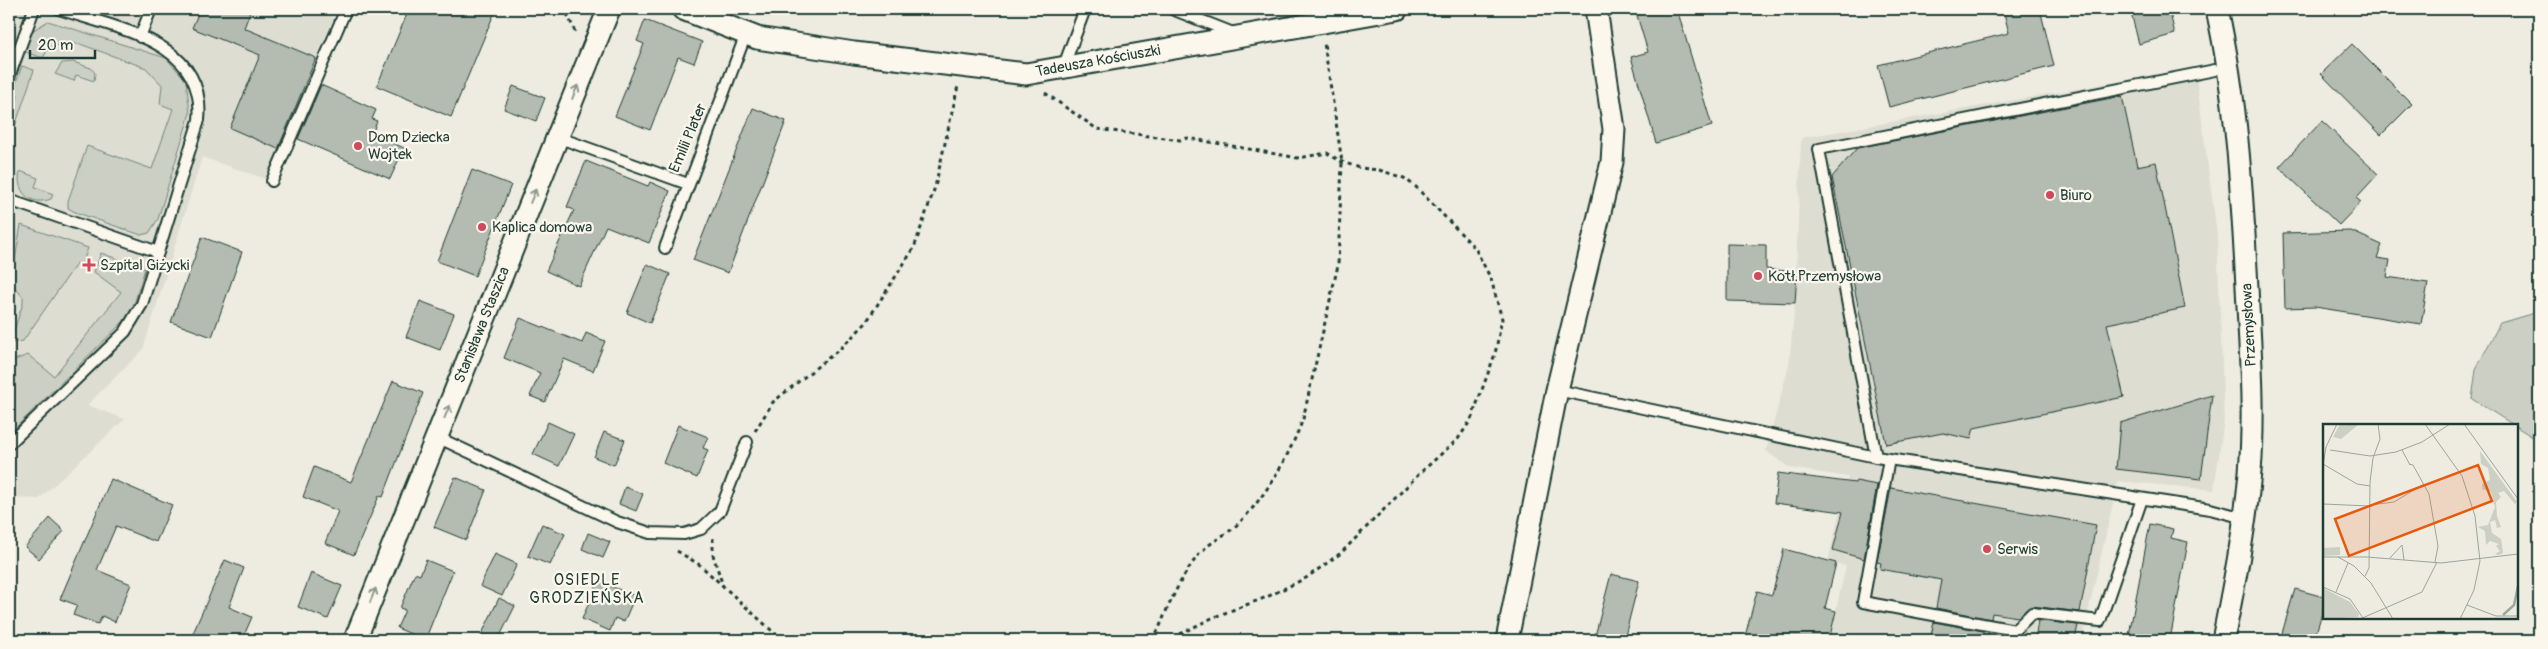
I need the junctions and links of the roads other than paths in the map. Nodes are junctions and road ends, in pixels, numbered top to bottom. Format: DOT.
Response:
graph roads {
  1 [pos="34,9"];
  2 [pos="59,9"];
  3 [pos="151,9"];
  4 [pos="346,9"];
  5 [pos="609,9"];
  6 [pos="683,9"];
  7 [pos="1085,9"];
  8 [pos="1172,9"];
  9 [pos="1397,9"];
  10 [pos="1596,9"];
  11 [pos="2217,9"];
  12 [pos="746,34"];
  13 [pos="1241,36"];
  14 [pos="140,37"];
  15 [pos="1063,68"];
  16 [pos="2215,70"];
  17 [pos="9,77"];
  18 [pos="557,137"];
  19 [pos="272,181"];
  20 [pos="688,184"];
  21 [pos="9,200"];
  22 [pos="665,248"];
  23 [pos="158,252"];
  24 [pos="1557,390"];
  25 [pos="437,437"];
  26 [pos="747,442"];
  27 [pos="9,444"];
  28 [pos="1876,457"];
  29 [pos="1889,459"];
  30 [pos="2142,498"];
  31 [pos="2244,518"];
  32 [pos="355,640"];
  33 [pos="1507,640"];
  34 [pos="2223,640"];
  1 -- 17 [label="lane"];
  2 -- 14 [label="lane"];
  3 -- 14 [label="lane"];
  4 -- 19 [label="lane"];
  18 -- 5 [label="street, Stanisława Staszica, one-way"];
  6 -- 12 [label="street, Tadeusza Kościuszki"];
  7 -- 15 [label="lane"];
  8 -- 13 [label="lane"];
  9 -- 13 [label="street, Tadeusza Kościuszki"];
  10 -- 24 [label="street"];
  11 -- 31 [label="street, Przemysłowa"];
  12 -- 15 [label="street, Tadeusza Kościuszki"];
  12 -- 20 [label="lane, Emilii Plater"];
  13 -- 15 [label="street, Tadeusza Kościuszki"];
  14 -- 23 [label="lane"];
  16 -- 28 [label="lane"];
  18 -- 20 [label="lane, Emilii Plater"];
  25 -- 18 [label="street, Stanisława Staszica, one-way"];
  20 -- 22 [label="lane"];
  21 -- 23 [label="lane"];
  23 -- 27 [label="lane"];
  24 -- 28 [label="lane"];
  24 -- 33 [label="street"];
  25 -- 26 [label="lane"];
  32 -- 25 [label="street, Stanisława Staszica, one-way"];
  28 -- 29 [label="lane"];
  29 -- 30 [label="lane"];
  29 -- 30 [label="lane"];
  30 -- 31 [label="lane"];
  31 -- 34 [label="street, Przemysłowa"];
}
